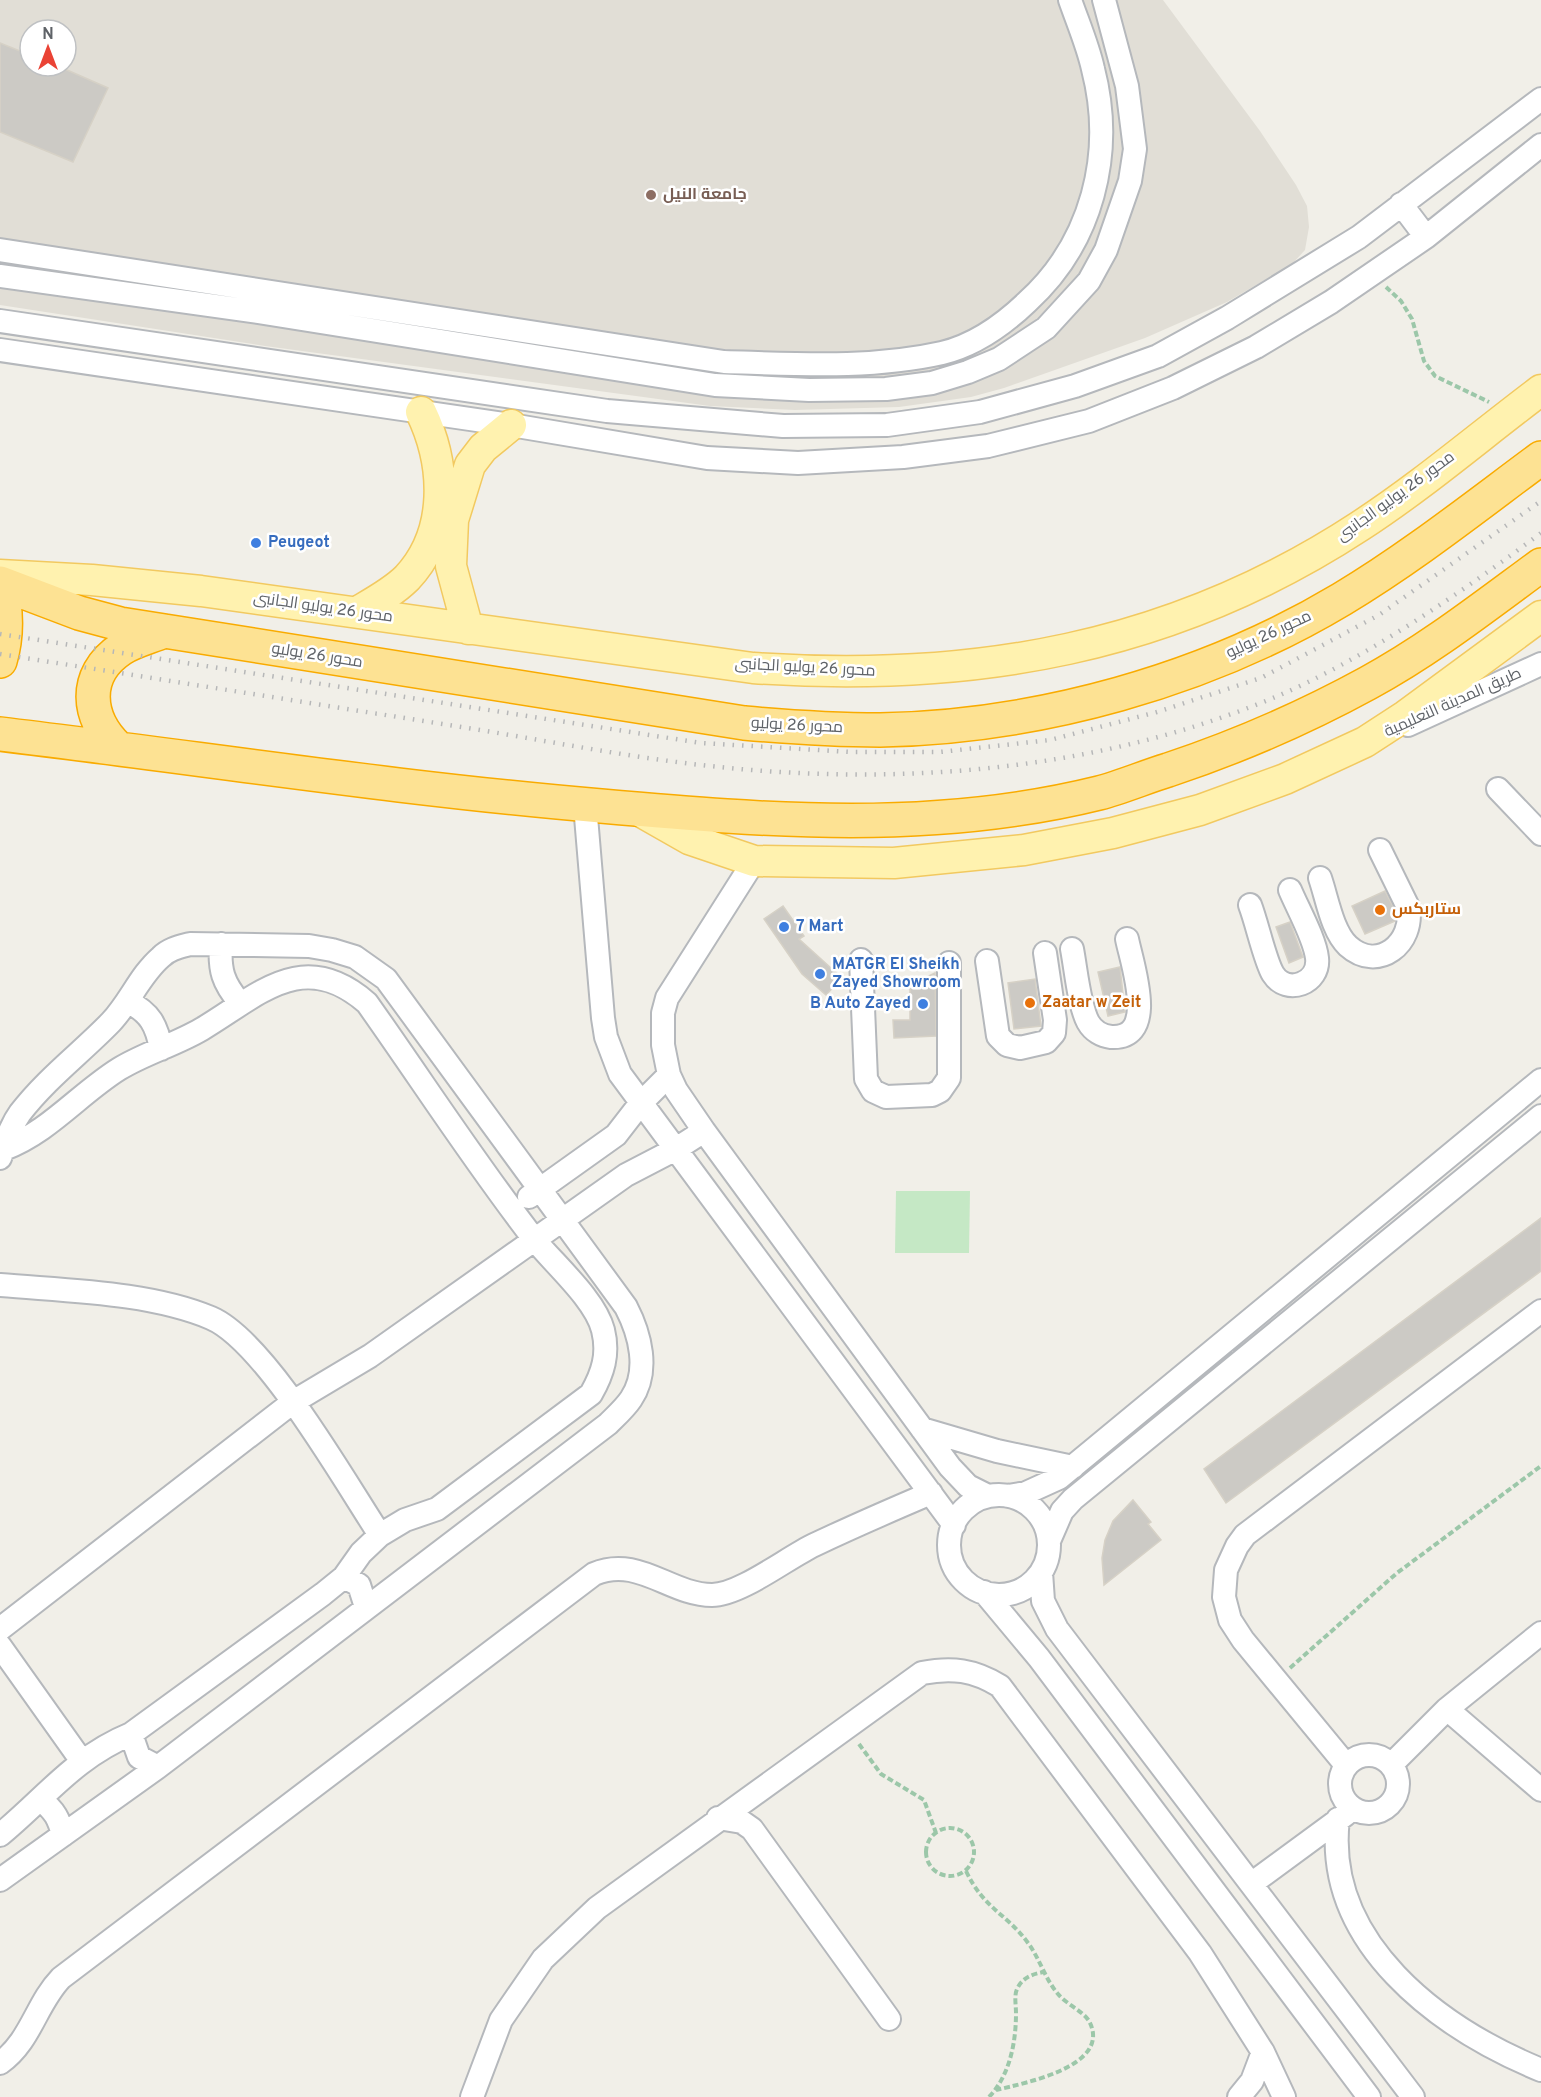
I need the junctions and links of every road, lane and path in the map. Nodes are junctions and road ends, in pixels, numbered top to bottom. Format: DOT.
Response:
graph roads {
  1 [pos="1070,0"];
  2 [pos="1104,0"];
  3 [pos="1541,99"];
  4 [pos="1541,145"];
  5 [pos="1401,204"];
  6 [pos="1359,237"];
  7 [pos="1426,237"];
  8 [pos="0,250"];
  9 [pos="94,265"];
  10 [pos="1377,272"];
  11 [pos="0,276"];
  12 [pos="91,289"];
  13 [pos="0,321"];
  14 [pos="0,350"];
  15 [pos="1541,390"];
  16 [pos="421,412"];
  17 [pos="1511,412"];
  18 [pos="511,425"];
  19 [pos="1541,458"];
  20 [pos="1541,565"];
  21 [pos="0,574"];
  22 [pos="0,583"];
  23 [pos="357,612"];
  24 [pos="1541,616"];
  25 [pos="468,629"];
  26 [pos="164,632"];
  27 [pos="0,661"];
  28 [pos="1541,664"];
  29 [pos="0,734"];
  30 [pos="1365,742"];
  31 [pos="117,747"];
  32 [pos="1498,789"];
  33 [pos="585,805"];
  34 [pos="638,810"];
  35 [pos="1541,834"];
  36 [pos="1380,850"];
  37 [pos="754,861"];
  38 [pos="1320,878"];
  39 [pos="1290,890"];
  40 [pos="1250,905"];
  41 [pos="1127,939"];
  42 [pos="221,944"];
  43 [pos="1072,950"];
  44 [pos="1045,954"];
  45 [pos="861,960"];
  46 [pos="987,961"];
  47 [pos="949,963"];
  48 [pos="128,1002"];
  49 [pos="240,1003"];
  50 [pos="161,1049"];
  51 [pos="669,1075"];
  52 [pos="1541,1080"];
  53 [pos="640,1104"];
  54 [pos="1541,1116"];
  55 [pos="704,1131"];
  56 [pos="676,1149"];
  57 [pos="2,1153"];
  58 [pos="540,1190"];
  59 [pos="513,1208"];
  60 [pos="561,1219"];
  61 [pos="534,1238"];
  62 [pos="0,1285"];
  63 [pos="1541,1311"];
  64 [pos="293,1402"];
  65 [pos="922,1429"];
  66 [pos="1541,1466"];
  67 [pos="1073,1467"];
  68 [pos="931,1493"];
  69 [pos="998,1496"];
  70 [pos="437,1509"];
  71 [pos="954,1525"];
  72 [pos="380,1535"];
  73 [pos="460,1538"];
  74 [pos="1049,1541"];
  75 [pos="1041,1572"];
  76 [pos="344,1576"];
  77 [pos="984,1592"];
  78 [pos="366,1607"];
  79 [pos="0,1629"];
  80 [pos="1541,1633"];
  81 [pos="0,1646"];
  82 [pos="1276,1681"];
  83 [pos="1447,1709"];
  84 [pos="847,1726"];
  85 [pos="131,1734"];
  86 [pos="81,1760"];
  87 [pos="1347,1765"];
  88 [pos="1391,1765"];
  89 [pos="158,1767"];
  90 [pos="1541,1790"];
  91 [pos="756,1791"];
  92 [pos="41,1800"];
  93 [pos="1346,1814"];
  94 [pos="718,1818"];
  95 [pos="752,1829"];
  96 [pos="936,1833"];
  97 [pos="0,1835"];
  98 [pos="63,1835"];
  99 [pos="966,1871"];
  100 [pos="0,1880"];
  101 [pos="1251,1884"];
  102 [pos="1044,1972"];
  103 [pos="889,2019"];
  104 [pos="1263,2052"];
  105 [pos="0,2063"];
  106 [pos="1541,2070"];
  107 [pos="996,2090"];
  108 [pos="1241,2095"];
  109 [pos="472,2097"];
  110 [pos="989,2097"];
  111 [pos="1284,2097"];
  112 [pos="1369,2097"];
  113 [pos="1413,2097"];
  1 -- 9 [label="street"];
  2 -- 12 [label="street"];
  3 -- 5 [label="street"];
  4 -- 7 [label="street"];
  5 -- 6 [label="street"];
  5 -- 7 [label="street"];
  6 -- 10 [label="street"];
  6 -- 13 [label="street"];
  7 -- 10 [label="street"];
  8 -- 9 [label="street"];
  9 -- 12 [label="street"];
  10 -- 17 [label="path"];
  10 -- 18 [label="street"];
  11 -- 12 [label="street"];
  14 -- 16 [label="street"];
  15 -- 17 [label="main road, محور 26 يوليو الجانبى"];
  16 -- 18 [label="street"];
  16 -- 23 [label="main road"];
  17 -- 25 [label="main road, محور 26 يوليو الجانبى"];
  18 -- 25 [label="main road"];
  19 -- 26 [label="highway, محور 26 يوليو"];
  20 -- 34 [label="highway"];
  21 -- 23 [label="main road, محور 26 يوليو الجانبى"];
  22 -- 26 [label="highway, محور 26 يوليو"];
  22 -- 27 [label="highway"];
  23 -- 25 [label="main road, محور 26 يوليو الجانبى"];
  24 -- 30 [label="main road"];
  26 -- 31 [label="highway"];
  28 -- 30 [label="street, طريق المدينة التعليمية"];
  29 -- 31 [label="highway"];
  30 -- 37 [label="main road"];
  31 -- 33 [label="highway"];
  32 -- 35 [label="street"];
  33 -- 34 [label="highway"];
  33 -- 53 [label="street"];
  34 -- 37 [label="main road"];
  36 -- 38 [label="street"];
  37 -- 51 [label="street"];
  39 -- 40 [label="street"];
  41 -- 43 [label="street"];
  42 -- 48 [label="street"];
  42 -- 49 [label="street"];
  42 -- 58 [label="street"];
  44 -- 46 [label="street"];
  45 -- 47 [label="street"];
  48 -- 50 [label="street"];
  48 -- 57 [label="street"];
  49 -- 50 [label="street"];
  49 -- 59 [label="street"];
  50 -- 57 [label="street"];
  51 -- 53 [label="street"];
  51 -- 55 [label="street"];
  52 -- 67 [label="street"];
  53 -- 56 [label="street"];
  53 -- 58 [label="street"];
  54 -- 74 [label="street"];
  55 -- 56 [label="street"];
  55 -- 65 [label="street"];
  56 -- 60 [label="street"];
  56 -- 68 [label="street"];
  58 -- 59 [label="street"];
  58 -- 60 [label="street"];
  59 -- 61 [label="street"];
  60 -- 61 [label="street"];
  60 -- 73 [label="street"];
  61 -- 64 [label="street"];
  61 -- 70 [label="street"];
  62 -- 64 [label="street"];
  63 -- 82 [label="street"];
  64 -- 72 [label="street"];
  64 -- 79 [label="street"];
  65 -- 67 [label="street"];
  65 -- 69 [label="street"];
  66 -- 82 [label="path"];
  67 -- 69 [label="street"];
  68 -- 71 [label="street"];
  68 -- 105 [label="street"];
  69 -- 71 [label="street"];
  69 -- 74 [label="street"];
  70 -- 72 [label="street"];
  70 -- 73 [label="street"];
  71 -- 77 [label="street"];
  72 -- 76 [label="street"];
  73 -- 78 [label="street"];
  74 -- 75 [label="street"];
  75 -- 77 [label="street"];
  75 -- 101 [label="street"];
  76 -- 78 [label="street"];
  76 -- 85 [label="street"];
  77 -- 112 [label="street"];
  78 -- 89 [label="street"];
  80 -- 83 [label="street"];
  81 -- 86 [label="street"];
  82 -- 87 [label="street"];
  83 -- 88 [label="street"];
  83 -- 90 [label="street"];
  84 -- 91 [label="street"];
  84 -- 96 [label="path"];
  84 -- 104 [label="street"];
  85 -- 86 [label="street"];
  85 -- 89 [label="street"];
  86 -- 92 [label="street"];
  87 -- 88 [label="street"];
  87 -- 93 [label="street"];
  88 -- 93 [label="street"];
  89 -- 98 [label="street"];
  91 -- 94 [label="street"];
  91 -- 95 [label="street"];
  92 -- 97 [label="street"];
  92 -- 98 [label="street"];
  93 -- 101 [label="street"];
  93 -- 106 [label="street"];
  94 -- 95 [label="street"];
  94 -- 109 [label="street"];
  95 -- 103 [label="street"];
  96 -- 99 [label="path"];
  96 -- 99 [label="path"];
  98 -- 100 [label="street"];
  99 -- 102 [label="path"];
  101 -- 113 [label="street"];
  102 -- 107 [label="path"];
  102 -- 107 [label="path"];
  104 -- 108 [label="street"];
  104 -- 111 [label="street"];
  107 -- 110 [label="path"];
  108 -- 111 [label="street"];
}
